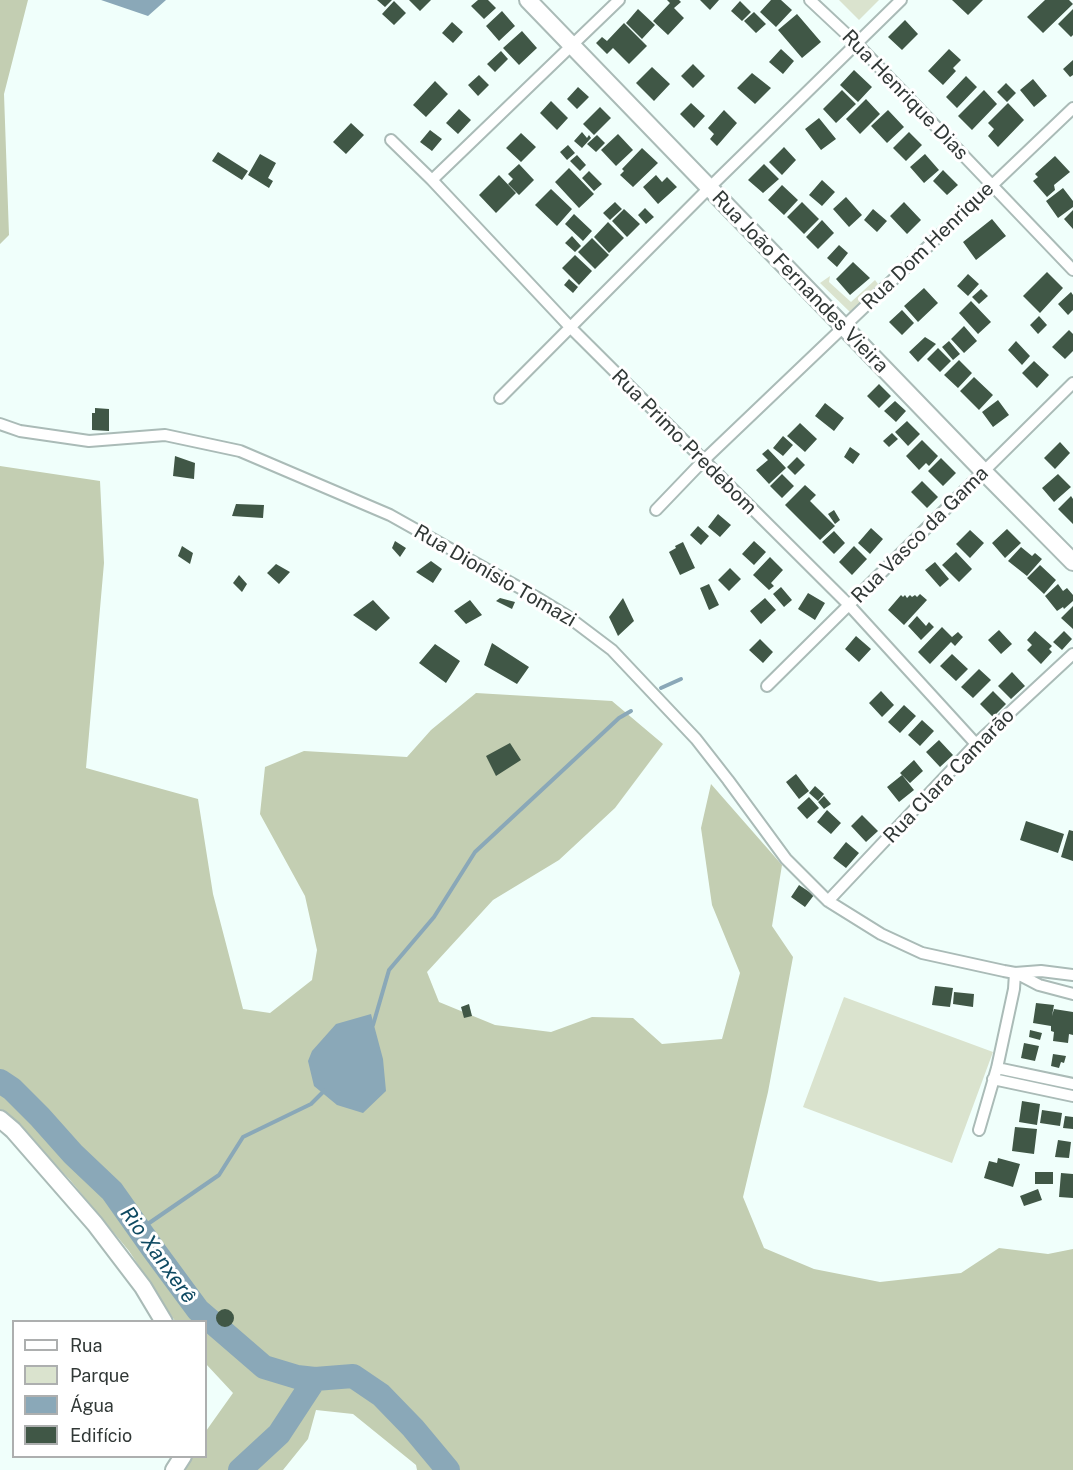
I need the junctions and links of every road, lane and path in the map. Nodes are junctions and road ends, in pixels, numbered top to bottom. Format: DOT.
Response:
graph roads {
  1 [pos="528,0"];
  2 [pos="619,0"];
  3 [pos="810,0"];
  4 [pos="901,0"];
  5 [pos="857,44"];
  6 [pos="573,46"];
  7 [pos="1073,108"];
  8 [pos="391,140"];
  9 [pos="432,180"];
  10 [pos="992,184"];
  11 [pos="709,188"];
  12 [pos="1073,270"];
  13 [pos="844,327"];
  14 [pos="571,328"];
  15 [pos="1073,383"];
  16 [pos="500,398"];
  17 [pos="0,424"];
  18 [pos="703,461"];
  19 [pos="984,472"];
  20 [pos="656,510"];
  21 [pos="1073,562"];
  22 [pos="849,606"];
  23 [pos="1073,654"];
  24 [pos="767,686"];
  25 [pos="976,744"];
  26 [pos="828,901"];
  27 [pos="1015,973"];
  28 [pos="1073,975"];
  29 [pos="1073,994"];
  30 [pos="995,1073"];
  31 [pos="1073,1084"];
  32 [pos="1073,1096"];
  33 [pos="0,1119"];
  34 [pos="979,1130"];
  35 [pos="163,1320"];
  1 -- 6 [label="street, Rua João Fernandes Vieira"];
  2 -- 6 [label="street"];
  3 -- 5 [label="street, Rua Henrique Dias"];
  4 -- 5 [label="street"];
  5 -- 10 [label="street, Rua Henrique Dias"];
  5 -- 11 [label="street"];
  6 -- 9 [label="street"];
  6 -- 11 [label="street, Rua João Fernandes Vieira"];
  7 -- 10 [label="street, Rua Dom Henrique"];
  8 -- 9 [label="street, Rua Primo Predebom"];
  9 -- 14 [label="street, Rua Primo Predebom"];
  10 -- 12 [label="street, Rua Henrique Dias"];
  10 -- 13 [label="street, Rua Dom Henrique"];
  11 -- 13 [label="street, Rua João Fernandes Vieira"];
  11 -- 14 [label="street"];
  13 -- 18 [label="street, Rua Dom Henrique"];
  13 -- 19 [label="street, Rua João Fernandes Vieira"];
  14 -- 16 [label="street"];
  14 -- 18 [label="street, Rua Primo Predebom"];
  15 -- 19 [label="street, Rua Vasco da Gama"];
  17 -- 26 [label="street, Rua Dionísio Tomazi"];
  18 -- 20 [label="street, Rua Dom Henrique"];
  18 -- 22 [label="street, Rua Primo Predebom"];
  19 -- 21 [label="street, Rua João Fernandes Vieira"];
  19 -- 22 [label="street, Rua Vasco da Gama"];
  22 -- 24 [label="street, Rua Vasco da Gama"];
  22 -- 25 [label="street, Rua Primo Predebom"];
  23 -- 25 [label="street, Rua Clara Camarão"];
  25 -- 26 [label="street, Rua Clara Camarão"];
  26 -- 27 [label="street, Rua Dionísio Tomazi"];
  27 -- 28 [label="street, Rua Dionísio Tomazi"];
  27 -- 29 [label="street, Rua Dionísio Tomazi"];
  27 -- 30 [label="street"];
  30 -- 31 [label="street"];
  30 -- 32 [label="street"];
  30 -- 34 [label="street"];
  33 -- 35 [label="street"];
}
